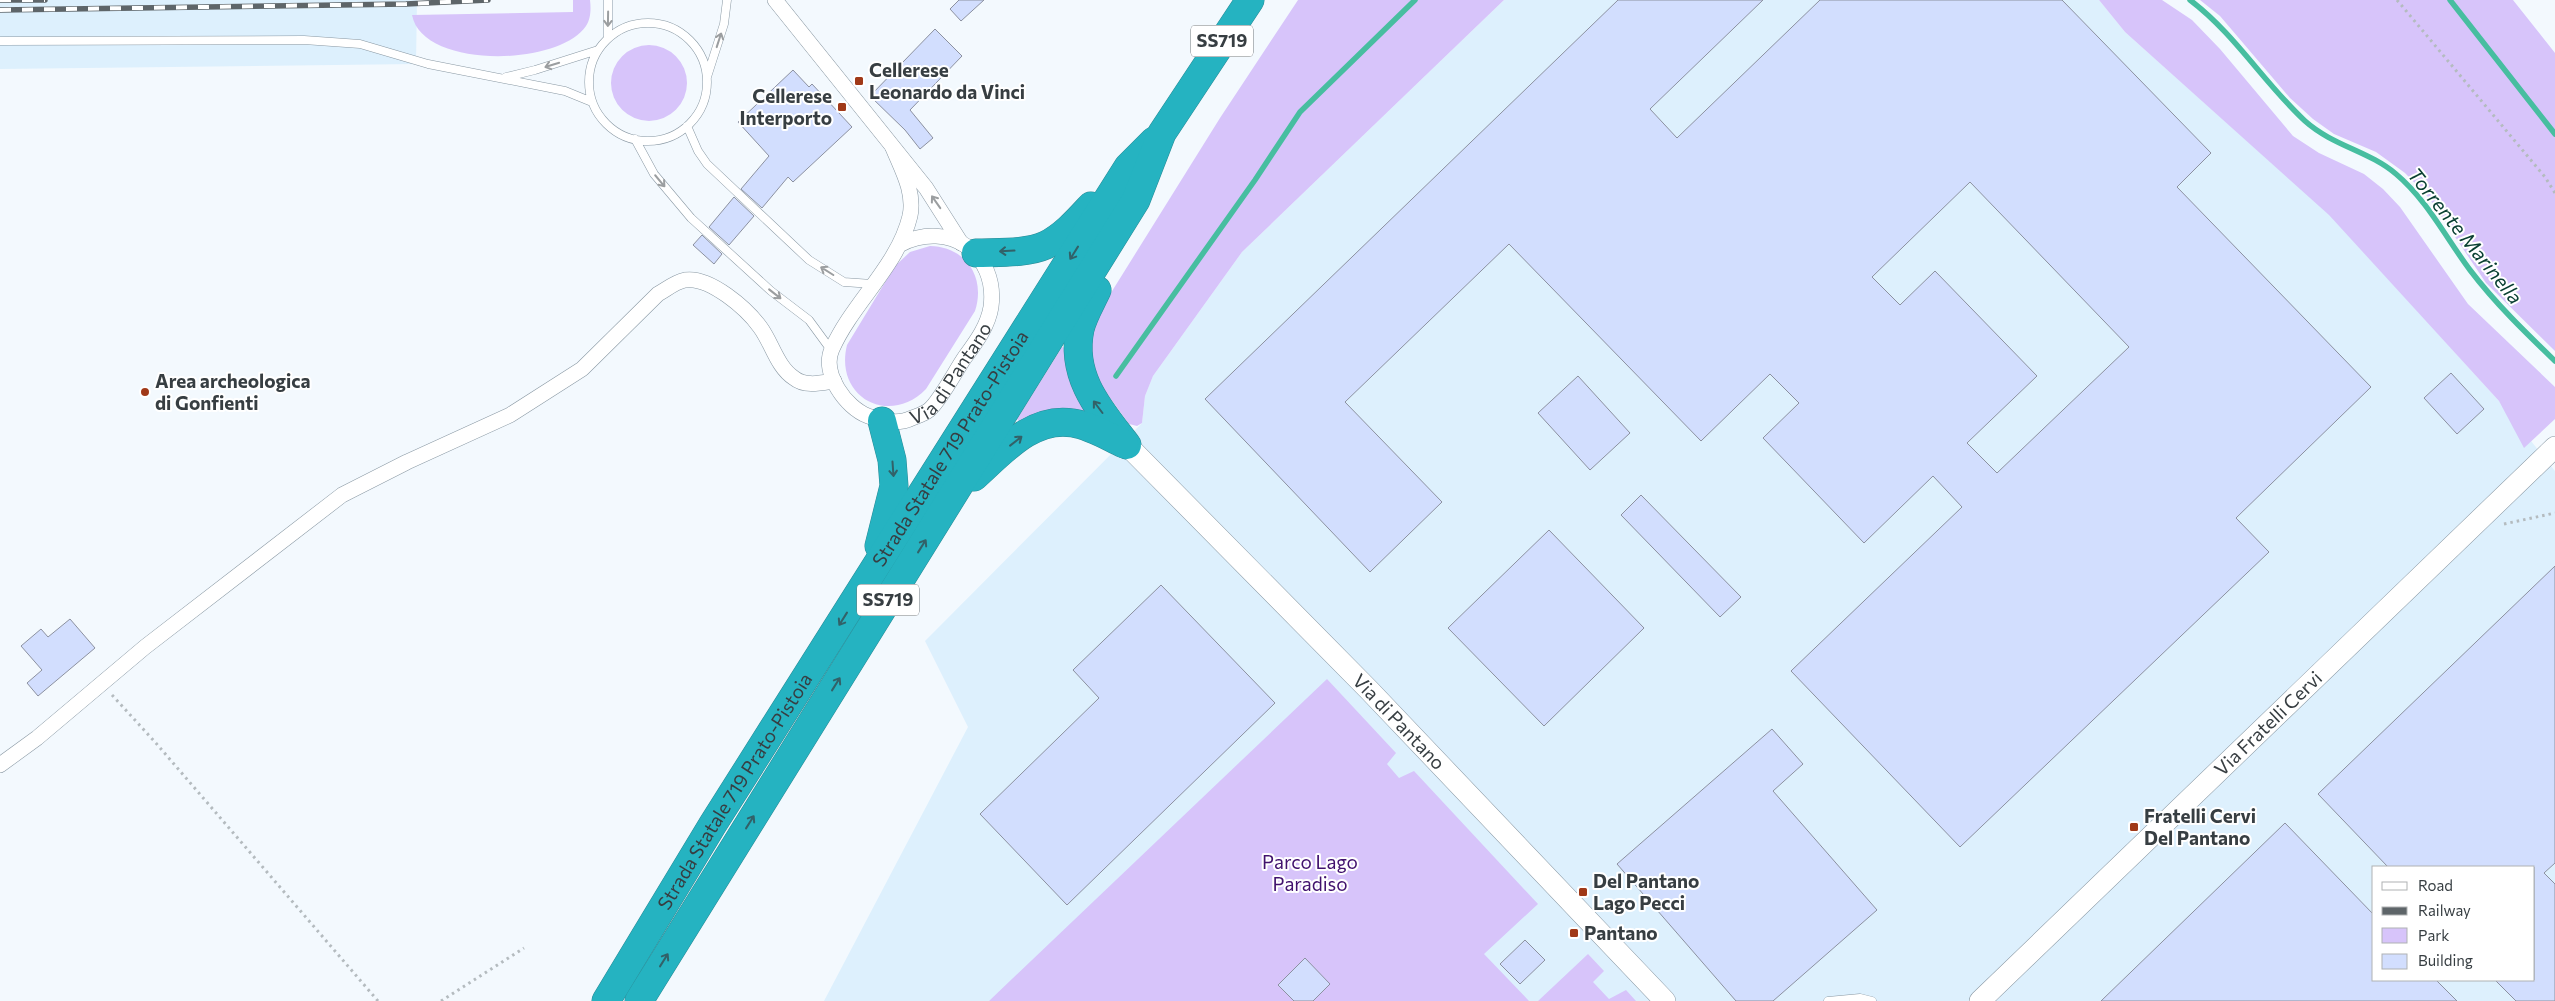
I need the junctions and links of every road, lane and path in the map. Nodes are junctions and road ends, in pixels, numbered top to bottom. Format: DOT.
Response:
graph roads {
  1 [pos="608,0"];
  2 [pos="727,0"];
  3 [pos="775,0"];
  4 [pos="1230,0"];
  5 [pos="1250,0"];
  6 [pos="1269,0"];
  7 [pos="2397,0"];
  8 [pos="608,38"];
  9 [pos="0,41"];
  10 [pos="598,50"];
  11 [pos="502,78"];
  12 [pos="706,79"];
  13 [pos="1194,83"];
  14 [pos="592,102"];
  15 [pos="687,126"];
  16 [pos="1162,133"];
  17 [pos="635,139"];
  18 [pos="893,148"];
  19 [pos="1128,167"];
  20 [pos="2555,193"];
  21 [pos="1136,200"];
  22 [pos="901,244"];
  23 [pos="969,248"];
  24 [pos="872,284"];
  25 [pos="831,350"];
  26 [pos="834,381"];
  27 [pos="882,421"];
  28 [pos="1128,446"];
  29 [pos="2555,446"];
  30 [pos="952,496"];
  31 [pos="869,578"];
  32 [pos="101,684"];
  33 [pos="0,765"];
  34 [pos="524,948"];
  35 [pos="378,1001"];
  36 [pos="441,1001"];
  37 [pos="606,1001"];
  38 [pos="639,1001"];
  39 [pos="1665,1001"];
  40 [pos="1828,1001"];
  41 [pos="1872,1001"];
  42 [pos="1980,1001"];
  1 -- 8 [label="lane, one-way"];
  12 -- 2 [label="lane, one-way"];
  3 -- 18 [label="street, Via di Pantano"];
  4 -- 13 [label="highway"];
  5 -- 13 [label="highway, Strada Statale 719 Prato-Pistoia / SS719"];
  6 -- 13 [label="highway"];
  7 -- 20 [label="path"];
  8 -- 10 [label="lane"];
  8 -- 12 [label="lane"];
  9 -- 11 [label="lane"];
  10 -- 11 [label="lane, one-way"];
  10 -- 14 [label="lane"];
  11 -- 14 [label="lane"];
  12 -- 15 [label="lane"];
  13 -- 16 [label="highway, Strada Statale 719 Prato-Pistoia / SS719"];
  14 -- 17 [label="lane"];
  15 -- 17 [label="lane"];
  24 -- 15 [label="lane, one-way"];
  16 -- 19 [label="highway, Strada Statale 719 Prato-Pistoia / SS719"];
  16 -- 21 [label="highway, Strada Statale 719 Prato-Pistoia / SS719"];
  17 -- 25 [label="lane, one-way"];
  18 -- 22 [label="street, Via di Pantano"];
  23 -- 18 [label="street, Via di Pantano, one-way"];
  19 -- 23 [label="highway, one-way"];
  19 -- 31 [label="highway, Strada Statale 719 Prato-Pistoia / SS719, one-way"];
  28 -- 21 [label="highway, one-way"];
  21 -- 30 [label="highway, Strada Statale 719 Prato-Pistoia / SS719"];
  22 -- 23 [label="street"];
  22 -- 24 [label="street, Via di Pantano"];
  23 -- 27 [label="street, Via di Pantano"];
  24 -- 25 [label="street, Via di Pantano"];
  25 -- 26 [label="street, Via di Pantano"];
  26 -- 27 [label="street, Via di Pantano"];
  26 -- 32 [label="street"];
  27 -- 31 [label="highway, one-way"];
  30 -- 28 [label="highway, one-way"];
  28 -- 39 [label="street, Via di Pantano"];
  29 -- 42 [label="street, Via Fratelli Cervi"];
  38 -- 30 [label="highway, Strada Statale 719 Prato-Pistoia / SS719, one-way"];
  31 -- 37 [label="highway, Strada Statale 719 Prato-Pistoia / SS719, one-way"];
  32 -- 33 [label="street"];
  32 -- 35 [label="path"];
  34 -- 36 [label="path"];
  40 -- 41 [label="lane"];
}
